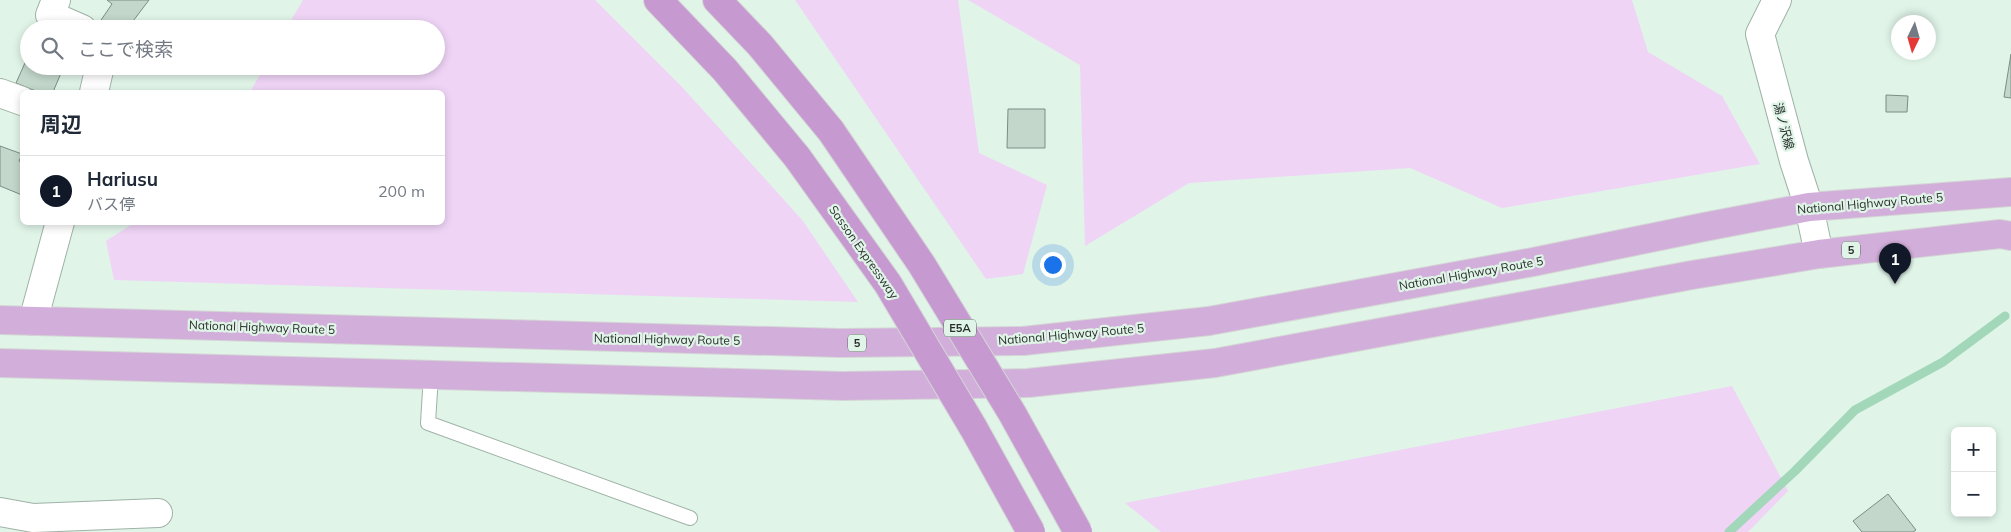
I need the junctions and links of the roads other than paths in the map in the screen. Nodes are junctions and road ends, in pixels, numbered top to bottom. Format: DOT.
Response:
graph roads {
  1 [pos="56,0"];
  2 [pos="658,0"];
  3 [pos="716,0"];
  4 [pos="1777,0"];
  5 [pos="61,20"];
  6 [pos="98,75"];
  7 [pos="94,90"];
  8 [pos="0,93"];
  9 [pos="20,100"];
  10 [pos="2009,190"];
  11 [pos="1809,207"];
  12 [pos="59,225"];
  13 [pos="2011,236"];
  14 [pos="1820,254"];
  15 [pos="0,320"];
  16 [pos="33,321"];
  17 [pos="0,363"];
  18 [pos="431,375"];
  19 [pos="0,512"];
  20 [pos="158,513"];
  21 [pos="690,518"];
  22 [pos="34,525"];
  23 [pos="1031,532"];
  24 [pos="1078,532"];
  1 -- 5 [label="street"];
  2 -- 23 [label="highway, Sasson Expressway, bridge"];
  3 -- 24 [label="highway, E5A, bridge"];
  4 -- 11 [label="street, 湯ノ沢線"];
  6 -- 7 [label="street"];
  8 -- 9 [label="street"];
  10 -- 11 [label="highway, National Highway Route 5 / 5"];
  11 -- 14 [label="street, 湯ノ沢線"];
  11 -- 16 [label="highway, National Highway Route 5 / 5"];
  12 -- 16 [label="street"];
  13 -- 14 [label="highway, 5"];
  14 -- 18 [label="highway, 5"];
  15 -- 16 [label="highway, National Highway Route 5 / 5"];
  17 -- 18 [label="highway, 5"];
  18 -- 21 [label="lane"];
  19 -- 22 [label="street"];
  20 -- 22 [label="street"];
}
